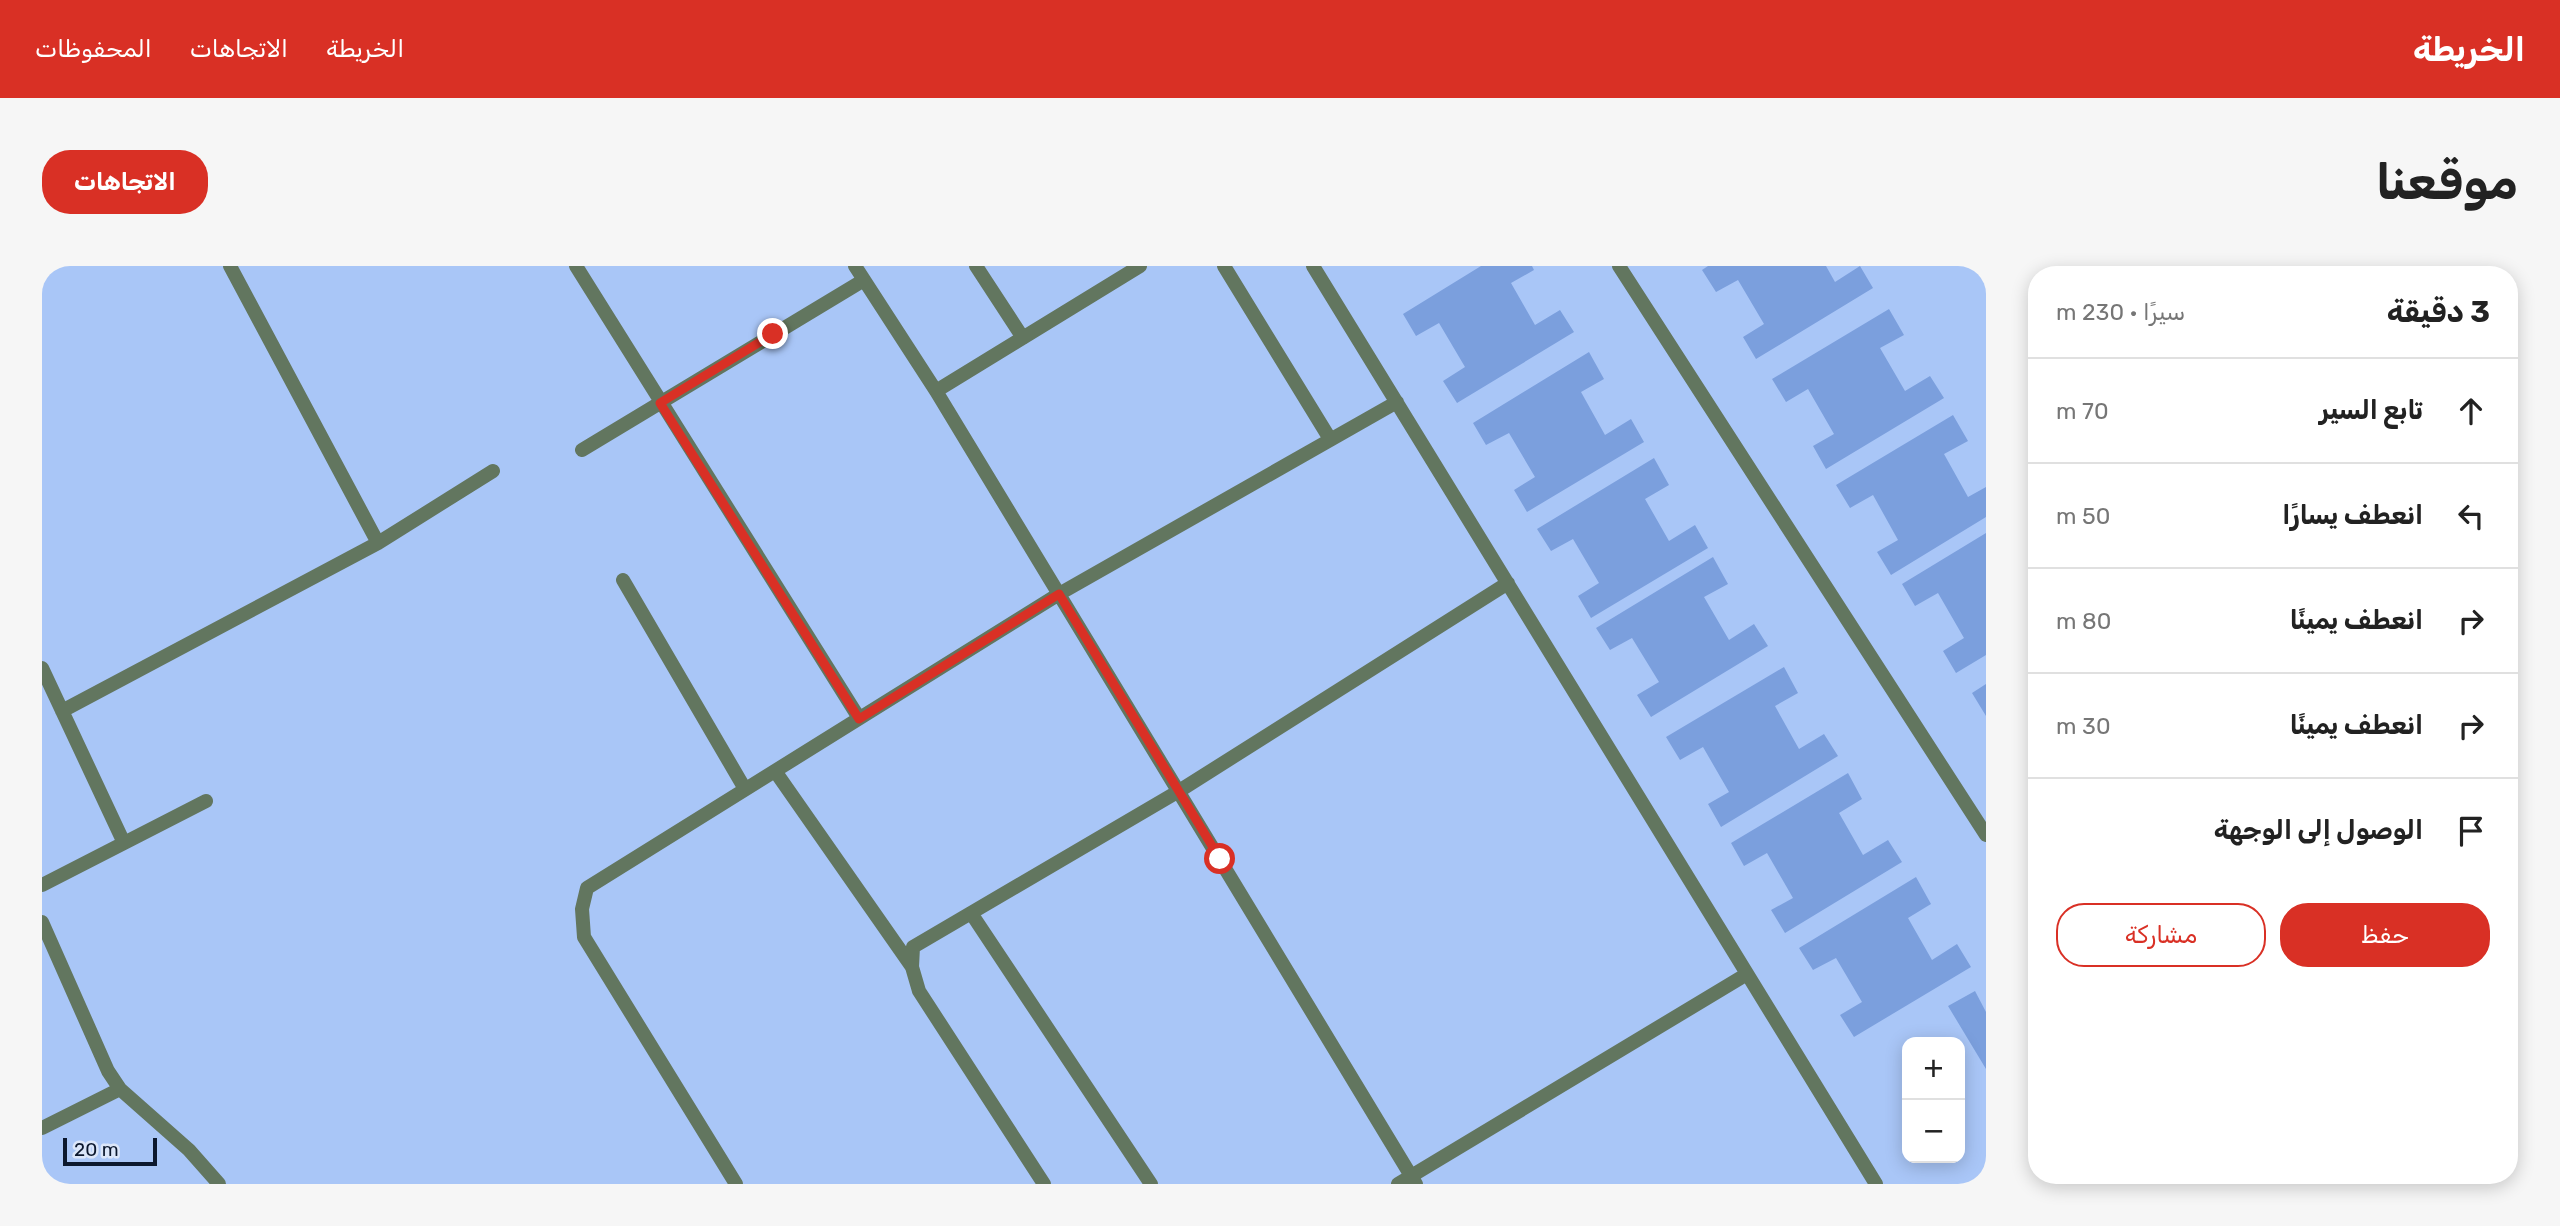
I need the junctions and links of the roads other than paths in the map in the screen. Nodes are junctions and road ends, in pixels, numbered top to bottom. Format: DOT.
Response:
graph roads {
  1 [pos="230,266"];
  2 [pos="576,266"];
  3 [pos="855,266"];
  4 [pos="976,266"];
  5 [pos="1140,266"];
  6 [pos="1224,266"];
  7 [pos="1313,266"];
  8 [pos="1619,266"];
  9 [pos="864,280"];
  10 [pos="1023,338"];
  11 [pos="936,391"];
  12 [pos="1396,402"];
  13 [pos="660,403"];
  14 [pos="1330,439"];
  15 [pos="582,450"];
  16 [pos="493,471"];
  17 [pos="378,543"];
  18 [pos="623,580"];
  19 [pos="1508,583"];
  20 [pos="1059,594"];
  21 [pos="42,668"];
  22 [pos="62,711"];
  23 [pos="859,719"];
  24 [pos="775,771"];
  25 [pos="745,789"];
  26 [pos="1179,791"];
  27 [pos="206,801"];
  28 [pos="1986,835"];
  29 [pos="124,843"];
  30 [pos="42,885"];
  31 [pos="971,913"];
  32 [pos="42,922"];
  33 [pos="912,967"];
  34 [pos="1748,974"];
  35 [pos="120,1089"];
  36 [pos="42,1128"];
  37 [pos="1414,1180"];
  38 [pos="219,1184"];
  39 [pos="736,1184"];
  40 [pos="1044,1184"];
  41 [pos="1151,1184"];
  42 [pos="1398,1184"];
  43 [pos="1876,1184"];
  1 -- 17 [label="street"];
  2 -- 13 [label="street"];
  3 -- 9 [label="street"];
  4 -- 10 [label="street"];
  5 -- 10 [label="street"];
  6 -- 14 [label="street"];
  7 -- 12 [label="street"];
  8 -- 28 [label="street"];
  9 -- 11 [label="street"];
  9 -- 13 [label="street"];
  10 -- 11 [label="street"];
  11 -- 20 [label="street"];
  12 -- 14 [label="street"];
  12 -- 19 [label="street"];
  13 -- 15 [label="street"];
  13 -- 23 [label="street"];
  14 -- 20 [label="street"];
  16 -- 17 [label="street"];
  17 -- 22 [label="street"];
  18 -- 25 [label="street"];
  19 -- 26 [label="street"];
  19 -- 34 [label="street"];
  20 -- 23 [label="street"];
  20 -- 26 [label="street"];
  21 -- 22 [label="street"];
  22 -- 29 [label="street"];
  23 -- 24 [label="street"];
  24 -- 25 [label="street"];
  24 -- 33 [label="street"];
  25 -- 39 [label="street"];
  26 -- 31 [label="street"];
  26 -- 37 [label="street"];
  27 -- 29 [label="street"];
  29 -- 30 [label="street"];
  31 -- 33 [label="street"];
  31 -- 41 [label="street"];
  32 -- 35 [label="street"];
  33 -- 40 [label="street"];
  34 -- 37 [label="street"];
  34 -- 43 [label="street"];
  35 -- 36 [label="street"];
  35 -- 38 [label="street"];
  37 -- 42 [label="street"];
}
